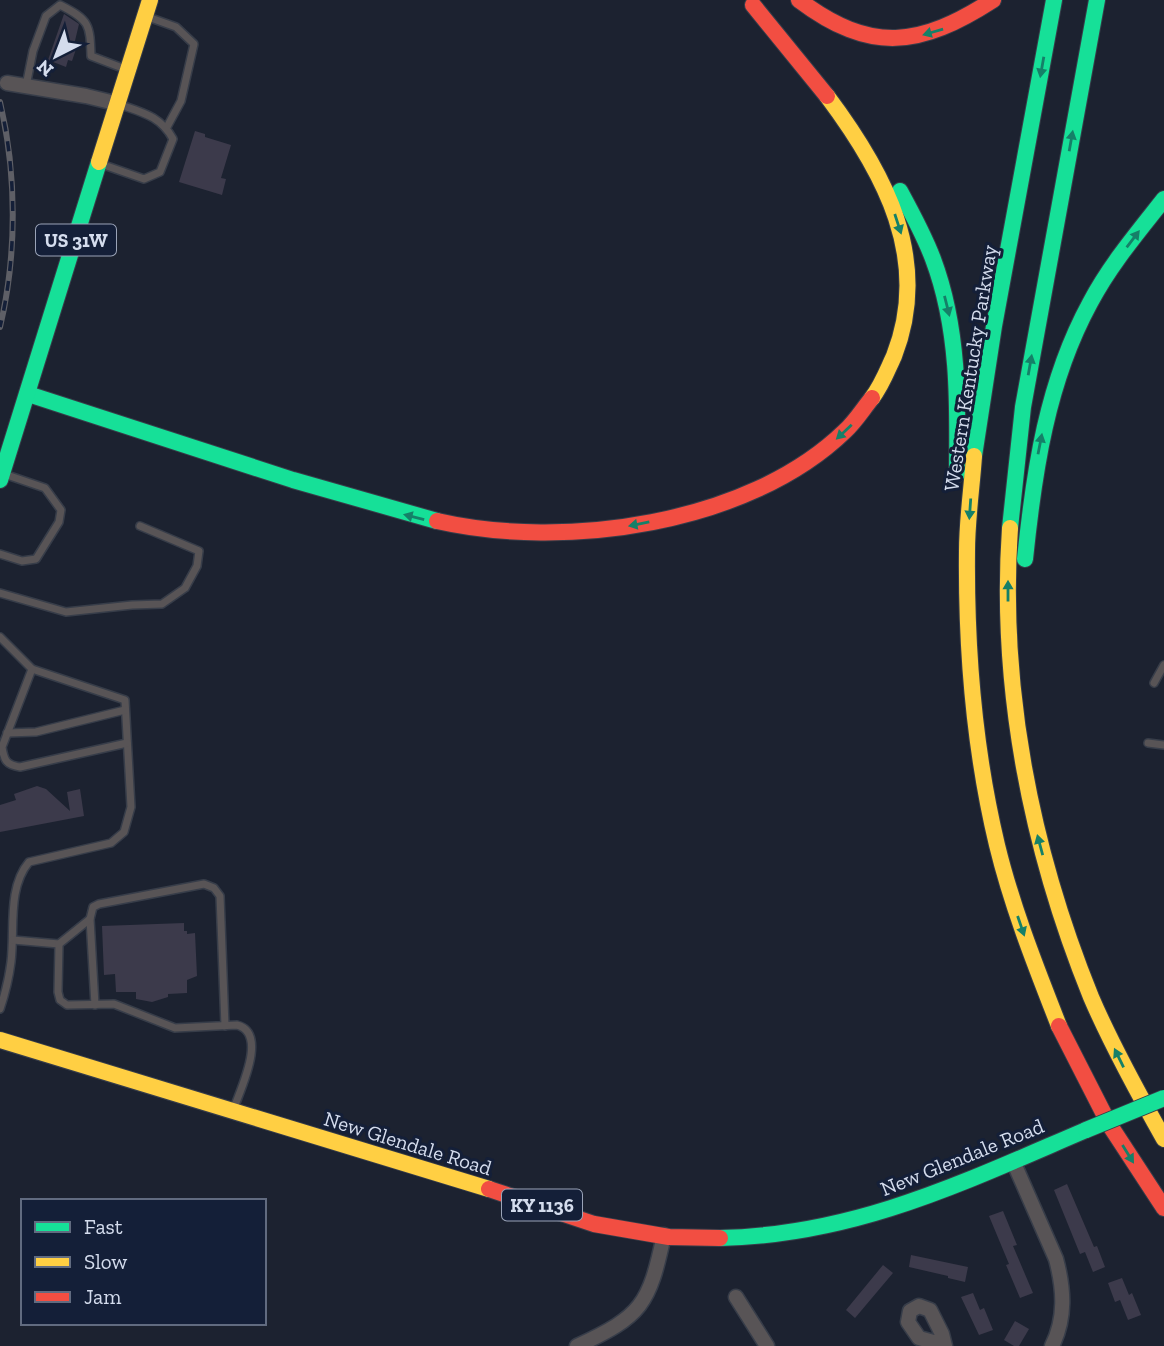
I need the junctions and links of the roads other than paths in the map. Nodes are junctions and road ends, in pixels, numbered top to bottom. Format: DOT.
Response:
graph roads {
  1 [pos="150,0"];
  2 [pos="799,0"];
  3 [pos="993,0"];
  4 [pos="1054,0"];
  5 [pos="1097,0"];
  6 [pos="750,3"];
  7 [pos="145,16"];
  8 [pos="129,71"];
  9 [pos="7,83"];
  10 [pos="25,86"];
  11 [pos="119,104"];
  12 [pos="167,127"];
  13 [pos="100,164"];
  14 [pos="1164,200"];
  15 [pos="28,394"];
  16 [pos="1,477"];
  17 [pos="140,526"];
  18 [pos="0,554"];
  19 [pos="0,593"];
  20 [pos="0,637"];
  21 [pos="1164,665"];
  22 [pos="32,669"];
  23 [pos="1154,682"];
  24 [pos="125,710"];
  25 [pos="7,733"];
  26 [pos="127,743"];
  27 [pos="1148,743"];
  28 [pos="1164,745"];
  29 [pos="1026,780"];
  30 [pos="1007,883"];
  31 [pos="90,919"];
  32 [pos="13,940"];
  33 [pos="59,944"];
  34 [pos="95,1004"];
  35 [pos="0,1009"];
  36 [pos="225,1026"];
  37 [pos="0,1040"];
  38 [pos="1164,1098"];
  39 [pos="233,1112"];
  40 [pos="1164,1139"];
  41 [pos="1013,1161"];
  42 [pos="1164,1210"];
  43 [pos="664,1236"];
  44 [pos="736,1297"];
  45 [pos="582,1345"];
  46 [pos="767,1346"];
  47 [pos="1052,1346"];
  1 -- 7 [label="main road, US 31W"];
  3 -- 2 [label="main road, one-way"];
  4 -- 30 [label="main road, Western Kentucky Parkway, one-way"];
  29 -- 5 [label="main road, one-way"];
  6 -- 15 [label="main road, one-way"];
  6 -- 30 [label="main road, one-way"];
  7 -- 8 [label="main road, US 31W"];
  7 -- 12 [label="lane"];
  8 -- 10 [label="lane"];
  8 -- 11 [label="main road, US 31W"];
  9 -- 10 [label="street"];
  10 -- 11 [label="street"];
  11 -- 12 [label="lane"];
  11 -- 13 [label="main road, US 31W"];
  12 -- 13 [label="lane"];
  13 -- 15 [label="main road, US 31W"];
  29 -- 14 [label="main road, one-way"];
  15 -- 16 [label="main road, US 31W"];
  16 -- 18 [label="lane"];
  17 -- 19 [label="lane"];
  20 -- 22 [label="lane"];
  21 -- 23 [label="lane"];
  22 -- 24 [label="lane"];
  22 -- 25 [label="lane"];
  24 -- 25 [label="lane"];
  24 -- 26 [label="lane"];
  25 -- 26 [label="lane"];
  26 -- 32 [label="lane"];
  27 -- 28 [label="lane"];
  40 -- 29 [label="main road, one-way"];
  30 -- 42 [label="main road, Western Kentucky Parkway, one-way"];
  31 -- 33 [label="lane"];
  31 -- 34 [label="lane"];
  31 -- 36 [label="lane"];
  32 -- 33 [label="lane"];
  32 -- 35 [label="lane"];
  33 -- 34 [label="lane"];
  34 -- 36 [label="lane"];
  36 -- 39 [label="lane"];
  37 -- 39 [label="main road, New Glendale Road / KY 1136"];
  38 -- 41 [label="main road, New Glendale Road / KY 1136, bridge"];
  39 -- 43 [label="main road, New Glendale Road / KY 1136"];
  41 -- 43 [label="main road, New Glendale Road / KY 1136"];
  41 -- 47 [label="street"];
  43 -- 45 [label="street"];
  44 -- 46 [label="street"];
}
